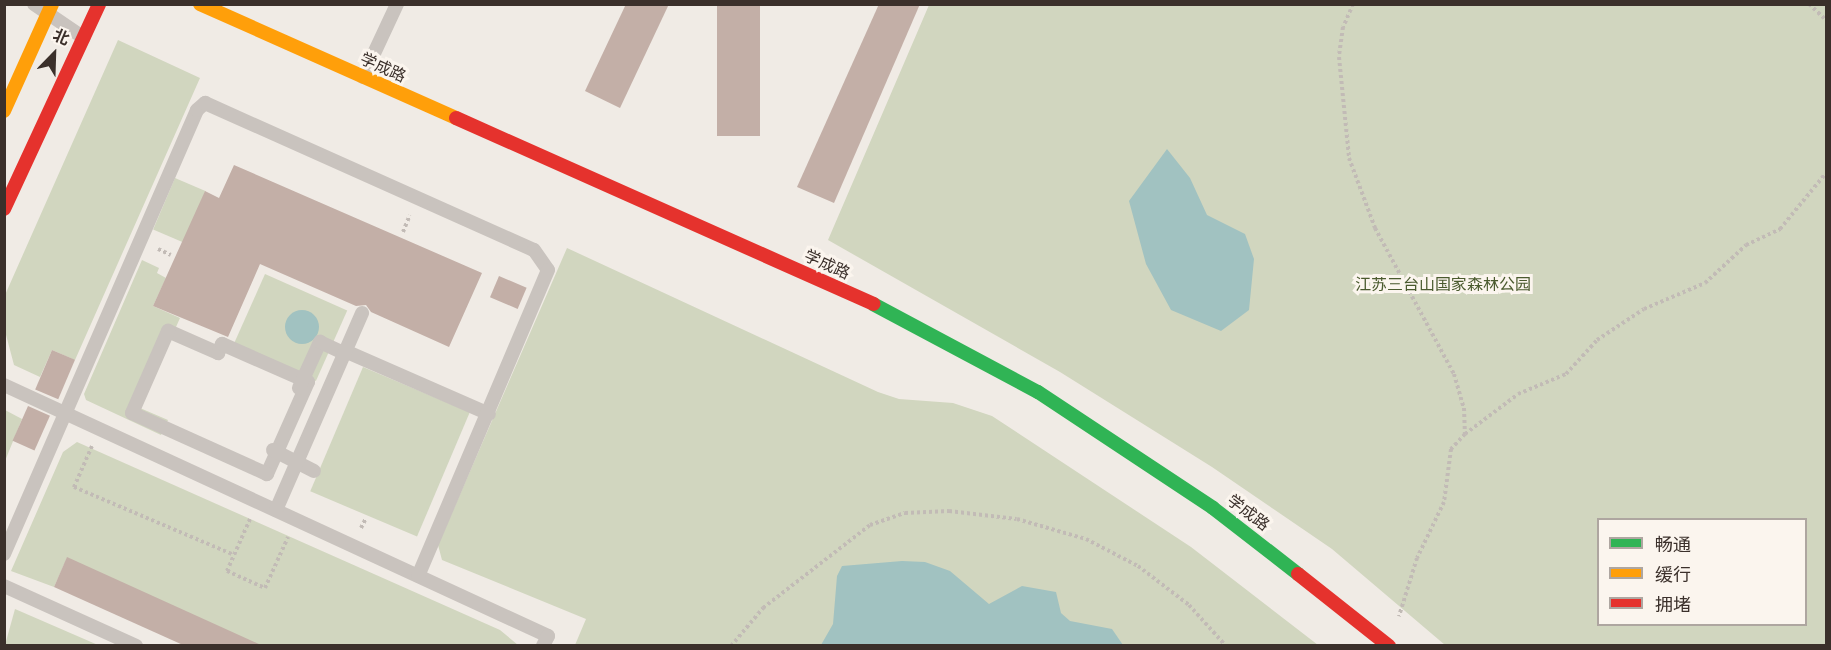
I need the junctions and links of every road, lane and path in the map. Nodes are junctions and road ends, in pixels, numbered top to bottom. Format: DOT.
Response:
graph roads {
  1 [pos="33,4"];
  2 [pos="99,4"];
  3 [pos="200,4"];
  4 [pos="397,4"];
  5 [pos="1353,4"];
  6 [pos="1809,4"];
  7 [pos="50,9"];
  8 [pos="1827,20"];
  9 [pos="84,38"];
  10 [pos="363,77"];
  11 [pos="4,111"];
  12 [pos="1827,173"];
  13 [pos="4,209"];
  14 [pos="362,313"];
  15 [pos="345,352"];
  16 [pos="303,380"];
  17 [pos="4,385"];
  18 [pos="65,413"];
  19 [pos="489,414"];
  20 [pos="99,429"];
  21 [pos="1465,434"];
  22 [pos="276,454"];
  23 [pos="296,463"];
  24 [pos="314,471"];
  25 [pos="257,502"];
  26 [pos="276,510"];
  27 [pos="296,519"];
  28 [pos="4,554"];
  29 [pos="234,555"];
  30 [pos="418,576"];
  31 [pos="4,586"];
  32 [pos="1397,625"];
  33 [pos="136,645"];
  34 [pos="543,645"];
  35 [pos="731,645"];
  36 [pos="1226,645"];
  37 [pos="1389,645"];
  1 -- 7 [label="lane"];
  2 -- 9 [label="street"];
  3 -- 10 [label="street, 学成路"];
  4 -- 10 [label="lane"];
  5 -- 21 [label="path"];
  6 -- 8 [label="path"];
  7 -- 9 [label="lane"];
  7 -- 11 [label="street"];
  9 -- 13 [label="street"];
  10 -- 37 [label="street, 学成路"];
  12 -- 21 [label="path"];
  14 -- 15 [label="lane"];
  15 -- 16 [label="lane"];
  15 -- 19 [label="lane"];
  15 -- 23 [label="lane"];
  16 -- 22 [label="lane"];
  16 -- 22 [label="lane"];
  17 -- 18 [label="lane"];
  18 -- 19 [label="lane"];
  18 -- 20 [label="lane"];
  18 -- 28 [label="lane"];
  19 -- 30 [label="lane"];
  20 -- 25 [label="lane"];
  20 -- 29 [label="path"];
  21 -- 32 [label="path"];
  22 -- 23 [label="lane"];
  23 -- 24 [label="lane"];
  23 -- 26 [label="lane"];
  25 -- 26 [label="lane"];
  25 -- 29 [label="path"];
  26 -- 27 [label="lane"];
  27 -- 29 [label="path"];
  27 -- 30 [label="lane"];
  30 -- 34 [label="lane"];
  31 -- 33 [label="lane"];
  35 -- 36 [label="path"];
}
